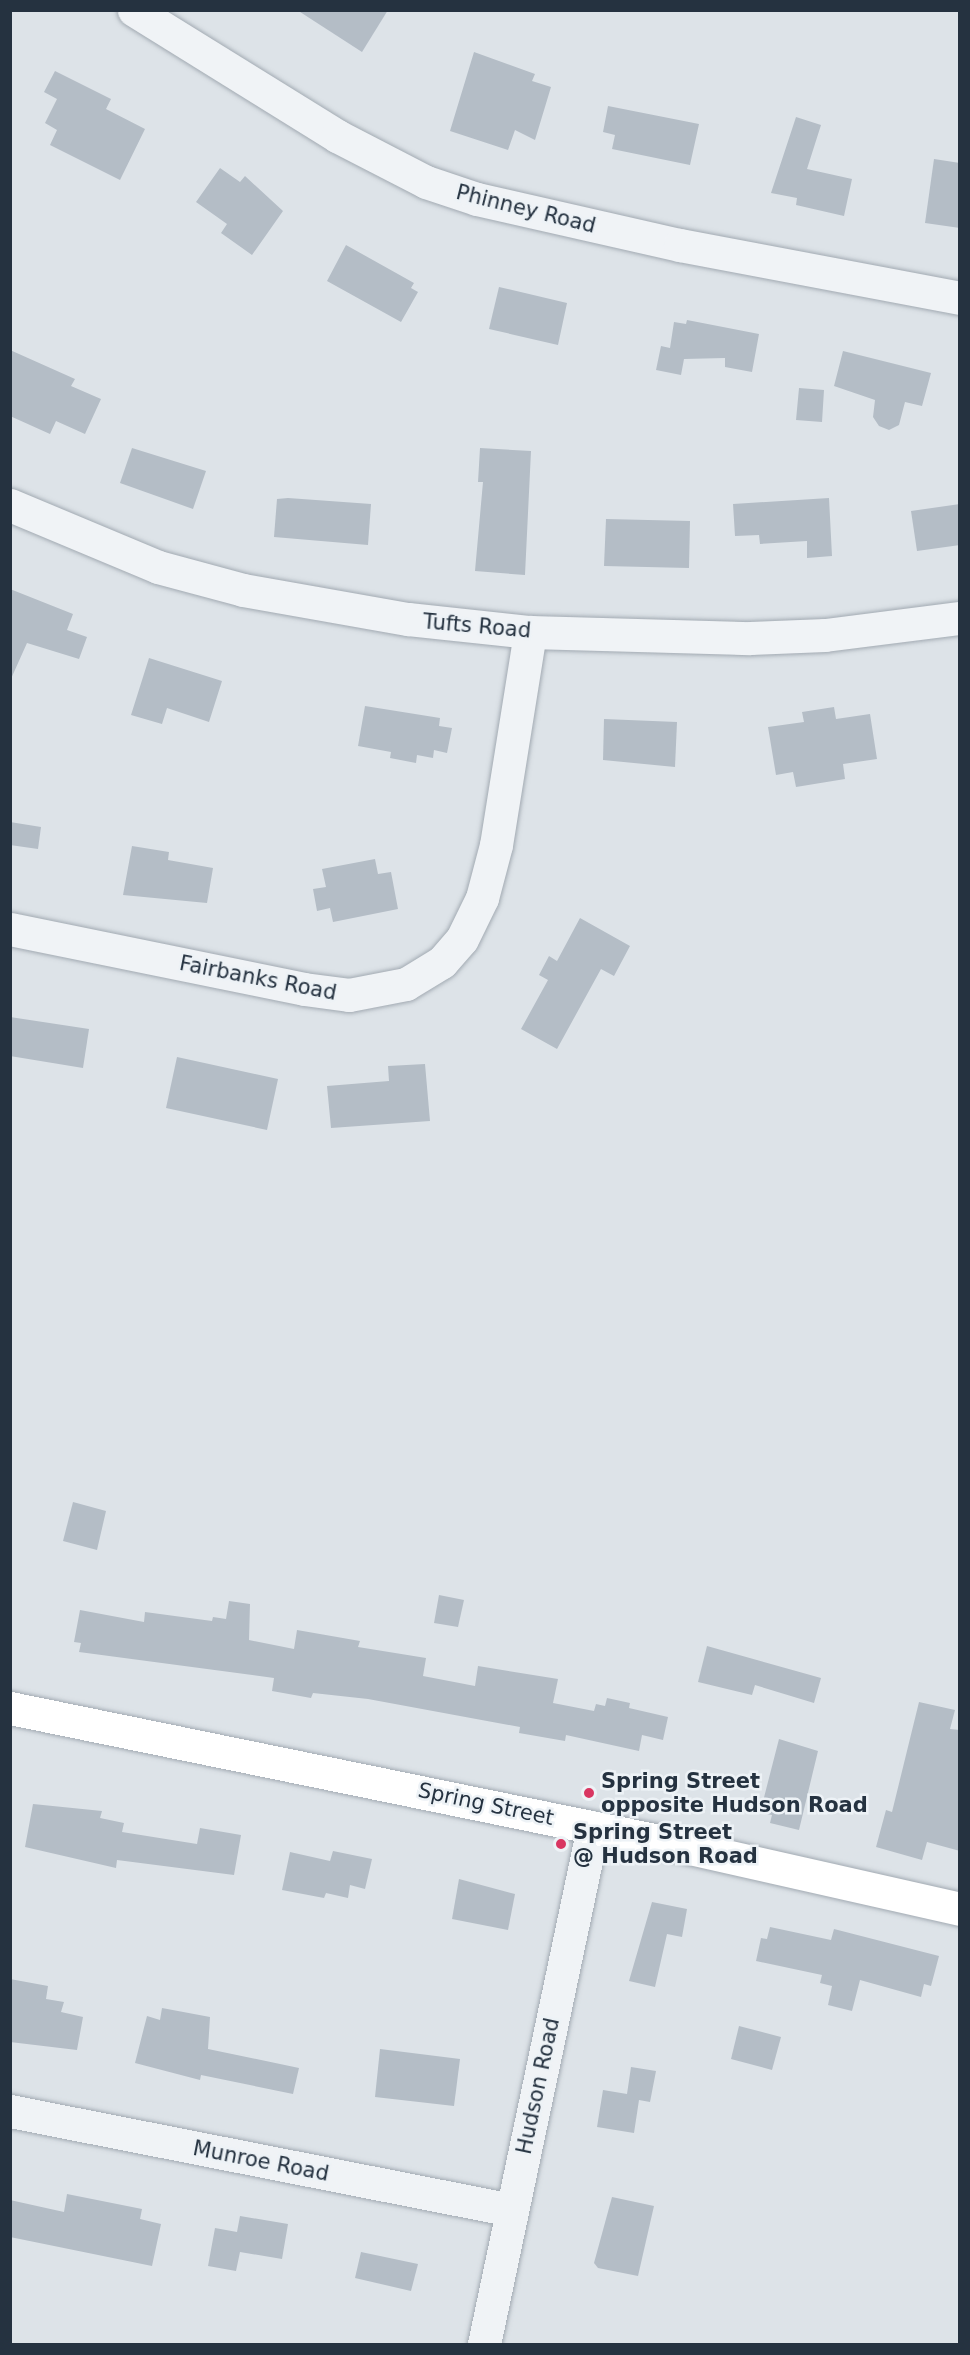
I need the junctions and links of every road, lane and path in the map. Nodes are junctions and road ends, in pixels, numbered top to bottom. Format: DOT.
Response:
graph roads {
  1 [pos="134,10"];
  2 [pos="960,298"];
  3 [pos="10,505"];
  4 [pos="960,618"];
  5 [pos="530,632"];
  6 [pos="10,929"];
  7 [pos="10,1708"];
  8 [pos="593,1827"];
  9 [pos="960,1909"];
  10 [pos="10,2111"];
  11 [pos="512,2210"];
  12 [pos="484,2344"];
  1 -- 2 [label="street, Phinney Road"];
  3 -- 5 [label="street, Tufts Road"];
  4 -- 5 [label="street, Tufts Road"];
  5 -- 6 [label="street, Fairbanks Road"];
  7 -- 8 [label="main road, Spring Street"];
  8 -- 9 [label="main road, Spring Street"];
  8 -- 11 [label="street, Hudson Road"];
  10 -- 11 [label="street, Munroe Road"];
  11 -- 12 [label="street, Hudson Road"];
}
